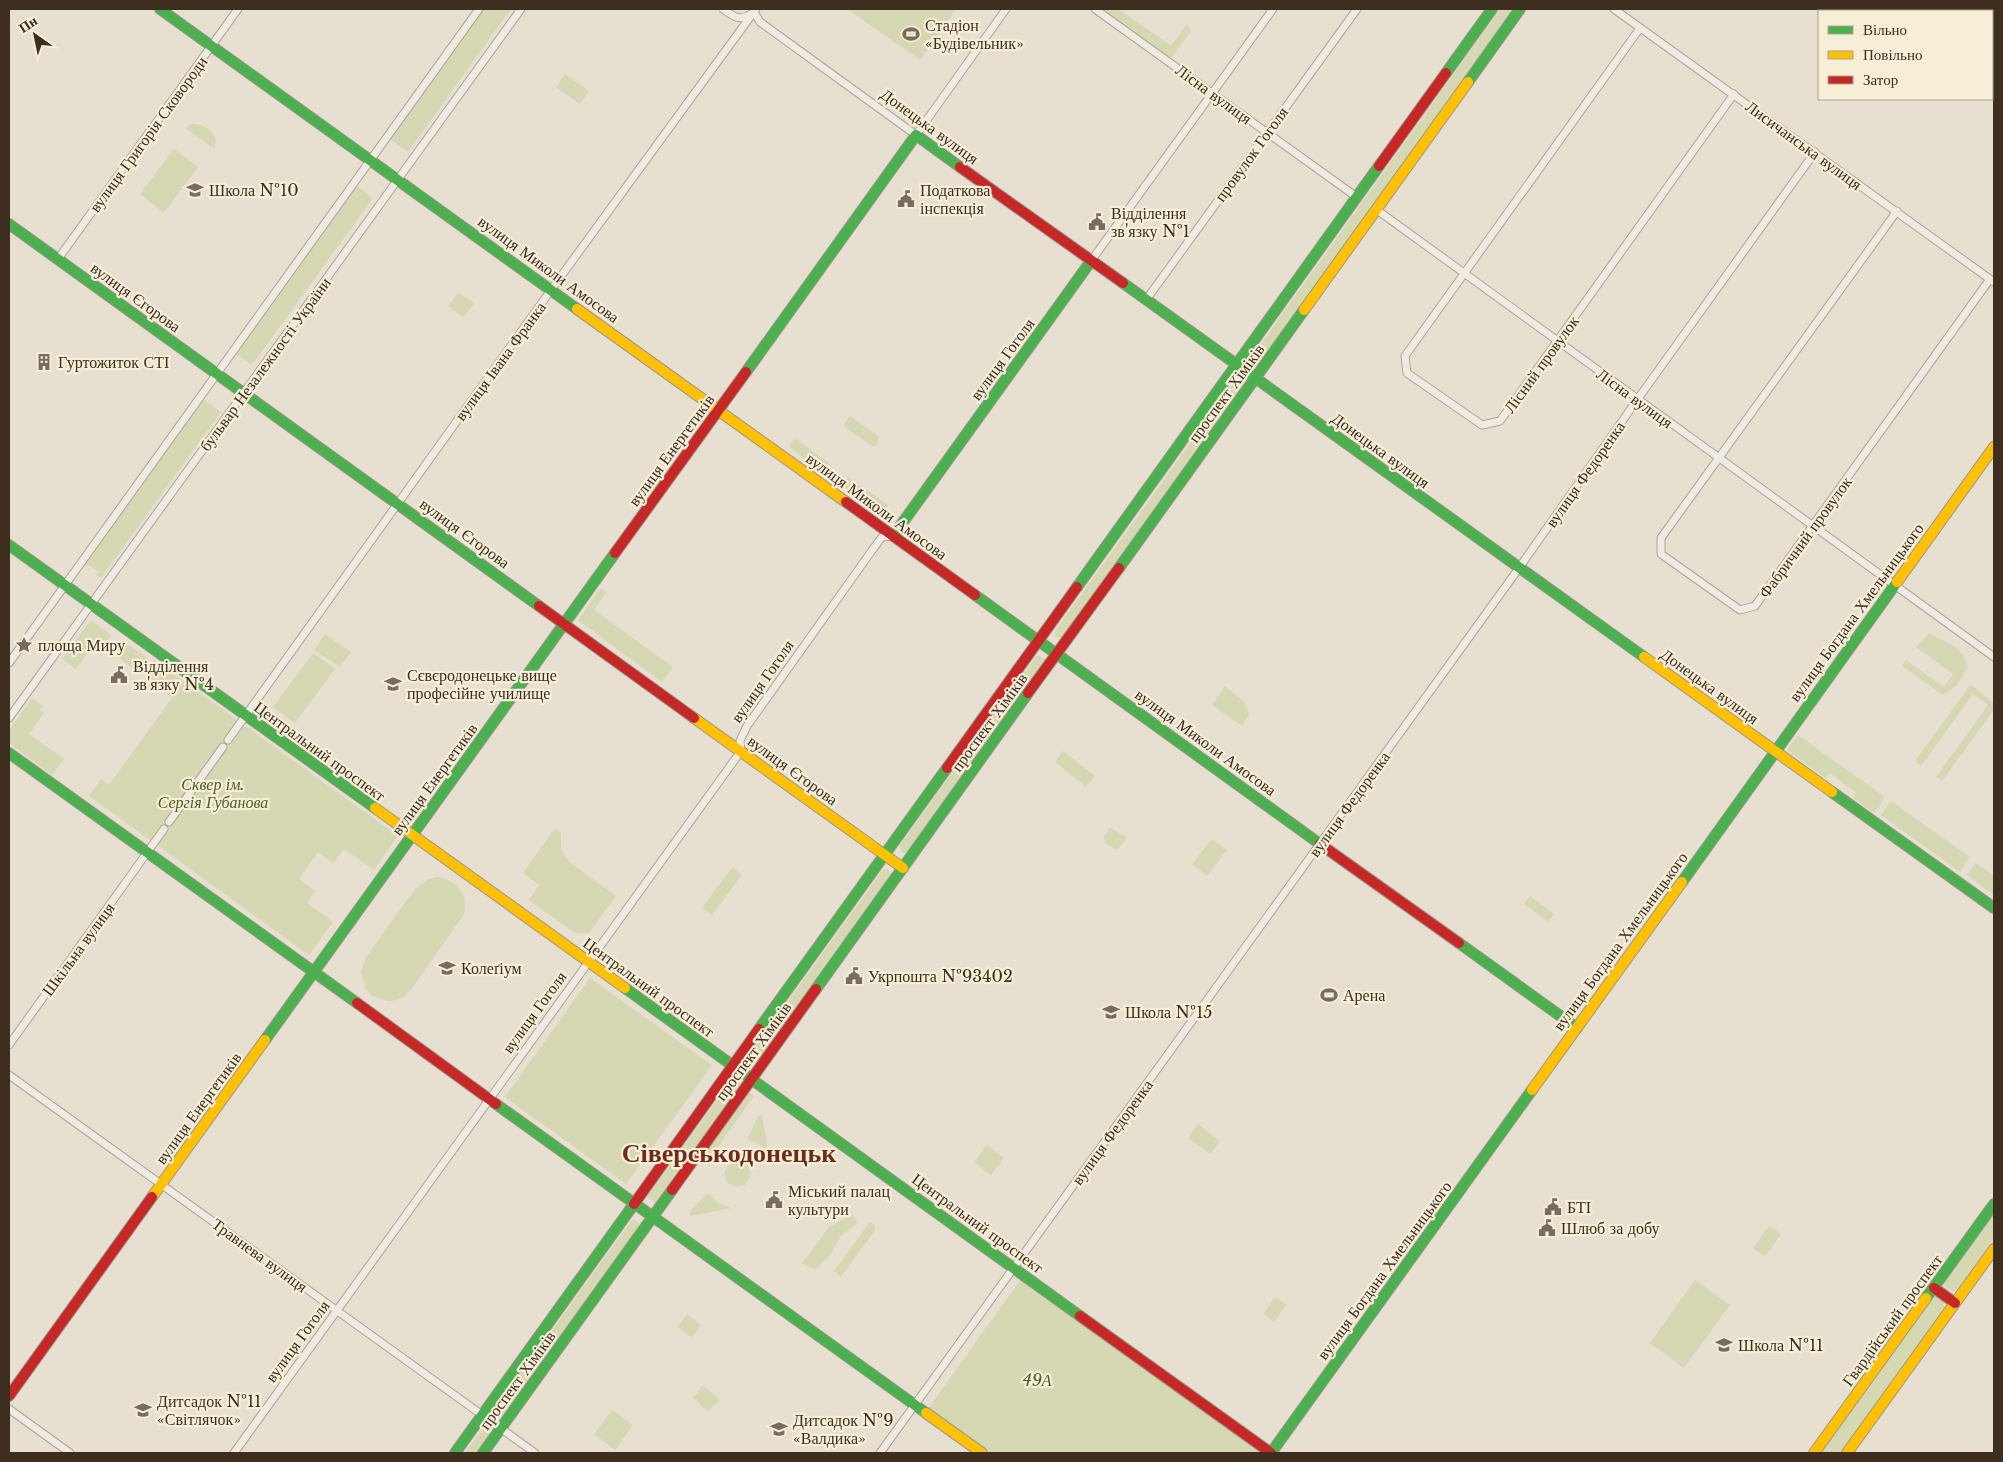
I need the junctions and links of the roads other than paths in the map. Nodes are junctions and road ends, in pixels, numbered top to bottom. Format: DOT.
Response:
graph roads {
  1 [pos="160,9"];
  2 [pos="238,9"];
  3 [pos="479,9"];
  4 [pos="520,9"];
  5 [pos="723,9"];
  6 [pos="1006,9"];
  7 [pos="1094,9"];
  8 [pos="1273,9"];
  9 [pos="1357,9"];
  10 [pos="1492,9"];
  11 [pos="1520,9"];
  12 [pos="1614,9"];
  13 [pos="755,10"];
  14 [pos="1640,28"];
  15 [pos="212,46"];
  16 [pos="1213,93"];
  17 [pos="1734,94"];
  18 [pos="1267,132"];
  19 [pos="916,135"];
  20 [pos="1815,152"];
  21 [pos="370,160"];
  22 [pos="398,180"];
  23 [pos="1358,198"];
  24 [pos="1377,210"];
  25 [pos="1897,212"];
  26 [pos="9,224"];
  27 [pos="58,259"];
  28 [pos="1091,261"];
  29 [pos="1464,274"];
  30 [pos="1992,281"];
  31 [pos="551,290"];
  32 [pos="1146,300"];
  33 [pos="1557,342"];
  34 [pos="1238,365"];
  35 [pos="217,374"];
  36 [pos="1255,378"];
  37 [pos="245,393"];
  38 [pos="1637,400"];
  39 [pos="718,410"];
  40 [pos="1994,447"];
  41 [pos="1717,458"];
  42 [pos="398,504"];
  43 [pos="1814,526"];
  44 [pos="893,536"];
  45 [pos="9,545"];
  46 [pos="1519,568"];
  47 [pos="1895,584"];
  48 [pos="65,585"];
  49 [pos="92,605"];
  50 [pos="564,624"];
  51 [pos="1039,640"];
  52 [pos="1057,653"];
  53 [pos="1994,657"];
  54 [pos="9,663"];
  55 [pos="246,716"];
  56 [pos="9,718"];
  57 [pos="228,740"];
  58 [pos="223,747"];
  59 [pos="741,751"];
  60 [pos="1775,752"];
  61 [pos="9,753"];
  62 [pos="169,822"];
  63 [pos="164,829"];
  64 [pos="412,835"];
  65 [pos="1320,843"];
  66 [pos="147,853"];
  67 [pos="885,855"];
  68 [pos="903,868"];
  69 [pos="1994,908"];
  70 [pos="588,962"];
  71 [pos="313,973"];
  72 [pos="1577,1028"];
  73 [pos="9,1045"];
  74 [pos="733,1066"];
  75 [pos="9,1075"];
  76 [pos="751,1079"];
  77 [pos="488,1100"];
  78 [pos="161,1184"];
  79 [pos="634,1204"];
  80 [pos="1994,1204"];
  81 [pos="652,1217"];
  82 [pos="1994,1248"];
  83 [pos="1014,1268"];
  84 [pos="1934,1288"];
  85 [pos="1955,1303"];
  86 [pos="337,1311"];
  87 [pos="9,1396"];
  88 [pos="915,1406"];
  89 [pos="9,1410"];
  90 [pos="483,1416"];
  91 [pos="501,1428"];
  92 [pos="70,1453"];
  93 [pos="234,1453"];
  94 [pos="455,1453"];
  95 [pos="483,1453"];
  96 [pos="535,1453"];
  97 [pos="880,1453"];
  98 [pos="982,1453"];
  99 [pos="1271,1453"];
  100 [pos="1814,1453"];
  101 [pos="1848,1453"];
  1 -- 15 [label="street, вулиця Миколи Амосова"];
  2 -- 15 [label="street, вулиця Григорія Сковороди"];
  3 -- 21 [label="street, бульвар Незалежності України"];
  4 -- 22 [label="street, бульвар Незалежності України"];
  5 -- 13 [label="street"];
  6 -- 19 [label="street, вулиця Енергетиків"];
  7 -- 16 [label="street, Лісна вулиця"];
  8 -- 16 [label="street, вулиця Гоголя"];
  9 -- 18 [label="street, провулок Гоголя"];
  10 -- 23 [label="street, проспект Хіміків"];
  11 -- 24 [label="street, проспект Хіміків"];
  12 -- 14 [label="street, Лисичанська вулиця"];
  13 -- 19 [label="street, Донецька вулиця"];
  13 -- 31 [label="street, вулиця Івана Франка"];
  14 -- 17 [label="street, Лисичанська вулиця"];
  14 -- 29 [label="street, Лісний провулок"];
  15 -- 21 [label="street, вулиця Миколи Амосова"];
  15 -- 27 [label="street, вулиця Григорія Сковороди"];
  16 -- 18 [label="street, Лісна вулиця"];
  16 -- 28 [label="street, вулиця Гоголя"];
  17 -- 20 [label="street, Лисичанська вулиця"];
  17 -- 33 [label="street, Лісний провулок"];
  18 -- 23 [label="street, Лісна вулиця"];
  18 -- 32 [label="street, провулок Гоголя"];
  19 -- 28 [label="street, Донецька вулиця"];
  19 -- 39 [label="street, вулиця Енергетиків"];
  20 -- 25 [label="street, Лисичанська вулиця"];
  20 -- 38 [label="street, вулиця Федоренка"];
  21 -- 22 [label="street, вулиця Миколи Амосова"];
  21 -- 35 [label="street, бульвар Незалежності України"];
  22 -- 31 [label="street, вулиця Миколи Амосова"];
  22 -- 37 [label="street, бульвар Незалежності України"];
  23 -- 34 [label="street, проспект Хіміків"];
  24 -- 29 [label="street, Лісна вулиця"];
  24 -- 36 [label="street, проспект Хіміків"];
  25 -- 30 [label="street, Лисичанська вулиця"];
  25 -- 41 [label="street, Фабричний провулок"];
  26 -- 27 [label="street, вулиця Єгорова"];
  27 -- 35 [label="street, вулиця Єгорова"];
  28 -- 32 [label="street, Донецька вулиця"];
  28 -- 44 [label="street, вулиця Гоголя"];
  29 -- 33 [label="street, Лісна вулиця"];
  29 -- 33 [label="street, Лісний провулок"];
  30 -- 43 [label="street, Фабричний провулок"];
  31 -- 39 [label="street, вулиця Миколи Амосова"];
  31 -- 42 [label="street, вулиця Івана Франка"];
  32 -- 34 [label="street, Донецька вулиця"];
  33 -- 38 [label="street, Лісна вулиця"];
  34 -- 36 [label="street, Донецька вулиця"];
  34 -- 51 [label="street, проспект Хіміків"];
  35 -- 37 [label="street, вулиця Єгорова"];
  35 -- 48 [label="street, бульвар Незалежності України"];
  36 -- 46 [label="street, Донецька вулиця"];
  36 -- 52 [label="street, проспект Хіміків"];
  37 -- 42 [label="street, вулиця Єгорова"];
  37 -- 49 [label="street, бульвар Незалежності України"];
  38 -- 41 [label="street, Лісна вулиця"];
  38 -- 46 [label="street, вулиця Федоренка"];
  39 -- 44 [label="street, вулиця Миколи Амосова"];
  39 -- 50 [label="street, вулиця Енергетиків"];
  40 -- 47 [label="street, вулиця Богдана Хмельницького"];
  41 -- 43 [label="street, Лісна вулиця"];
  41 -- 43 [label="street, Фабричний провулок"];
  42 -- 50 [label="street, вулиця Єгорова"];
  42 -- 55 [label="street, вулиця Івана Франка"];
  43 -- 47 [label="street, Лісна вулиця"];
  44 -- 51 [label="street, вулиця Миколи Амосова"];
  44 -- 59 [label="street, вулиця Гоголя"];
  45 -- 48 [label="street, Центральний проспект"];
  46 -- 60 [label="street, Донецька вулиця"];
  46 -- 65 [label="street, вулиця Федоренка"];
  47 -- 53 [label="street, Лісна вулиця"];
  47 -- 60 [label="street, вулиця Богдана Хмельницького"];
  48 -- 49 [label="street, Центральний проспект"];
  48 -- 54 [label="street, бульвар Незалежності України"];
  49 -- 55 [label="street, Центральний проспект"];
  49 -- 56 [label="street, бульвар Незалежності України"];
  50 -- 59 [label="street, вулиця Єгорова"];
  50 -- 64 [label="street, вулиця Енергетиків"];
  51 -- 52 [label="street, вулиця Миколи Амосова"];
  51 -- 67 [label="street, проспект Хіміків"];
  52 -- 65 [label="street, вулиця Миколи Амосова"];
  52 -- 68 [label="street, проспект Хіміків"];
  55 -- 57 [label="street, вулиця Івана Франка"];
  55 -- 64 [label="street, Центральний проспект"];
  58 -- 62 [label="street"];
  59 -- 67 [label="street, вулиця Єгорова"];
  59 -- 70 [label="street, вулиця Гоголя"];
  60 -- 69 [label="street, Донецька вулиця"];
  60 -- 72 [label="street, вулиця Богдана Хмельницького"];
  61 -- 66 [label="street"];
  63 -- 66 [label="street, Шкільна вулиця"];
  64 -- 70 [label="street, Центральний проспект"];
  64 -- 71 [label="street, вулиця Енергетиків"];
  65 -- 72 [label="street, вулиця Миколи Амосова"];
  65 -- 83 [label="street, вулиця Федоренка"];
  66 -- 71 [label="street"];
  66 -- 73 [label="street, Шкільна вулиця"];
  67 -- 68 [label="street, вулиця Єгорова"];
  67 -- 74 [label="street, проспект Хіміків"];
  68 -- 76 [label="street, проспект Хіміків"];
  70 -- 74 [label="street, Центральний проспект"];
  70 -- 77 [label="street, вулиця Гоголя"];
  71 -- 77 [label="street"];
  71 -- 78 [label="street, вулиця Енергетиків"];
  72 -- 99 [label="street, вулиця Богдана Хмельницького"];
  74 -- 76 [label="street, Центральний проспект"];
  74 -- 79 [label="street, проспект Хіміків"];
  75 -- 78 [label="street, Травнева вулиця"];
  76 -- 81 [label="street, проспект Хіміків"];
  76 -- 83 [label="street, Центральний проспект"];
  77 -- 79 [label="street"];
  77 -- 86 [label="street, вулиця Гоголя"];
  78 -- 86 [label="street, Травнева вулиця"];
  78 -- 87 [label="street, вулиця Енергетиків"];
  79 -- 81 [label="street"];
  79 -- 90 [label="street, проспект Хіміків"];
  80 -- 84 [label="street, Гвардійський проспект"];
  81 -- 88 [label="street"];
  81 -- 91 [label="street, проспект Хіміків"];
  82 -- 85 [label="street"];
  83 -- 88 [label="street, вулиця Федоренка"];
  83 -- 99 [label="street, Центральний проспект"];
  84 -- 85 [label="street"];
  84 -- 100 [label="street, Гвардійський проспект"];
  85 -- 101 [label="street"];
  86 -- 90 [label="street, Травнева вулиця"];
  86 -- 93 [label="street, вулиця Гоголя"];
  88 -- 97 [label="street, вулиця Федоренка"];
  88 -- 98 [label="street"];
  89 -- 92 [label="street"];
  90 -- 91 [label="street, Травнева вулиця"];
  90 -- 94 [label="street, проспект Хіміків"];
  91 -- 95 [label="street, проспект Хіміків"];
  91 -- 96 [label="street, Травнева вулиця"];
}
